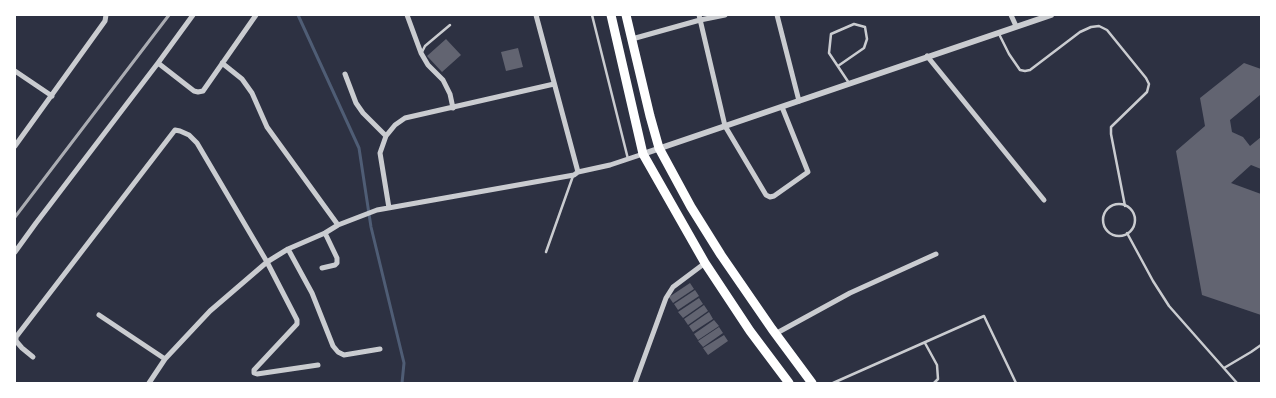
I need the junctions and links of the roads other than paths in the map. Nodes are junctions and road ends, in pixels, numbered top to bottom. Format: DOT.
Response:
graph roads {
  1 [pos="193,15"];
  2 [pos="256,15"];
  3 [pos="407,15"];
  4 [pos="536,15"];
  5 [pos="592,15"];
  6 [pos="611,15"];
  7 [pos="626,15"];
  8 [pos="725,15"];
  9 [pos="777,15"];
  10 [pos="1011,15"];
  11 [pos="1051,15"];
  12 [pos="105,18"];
  13 [pos="700,18"];
  14 [pos="450,25"];
  15 [pos="1016,26"];
  16 [pos="629,27"];
  17 [pos="615,31"];
  18 [pos="999,32"];
  19 [pos="632,39"];
  20 [pos="421,53"];
  21 [pos="927,56"];
  22 [pos="158,63"];
  23 [pos="222,63"];
  24 [pos="838,66"];
  25 [pos="15,71"];
  26 [pos="345,74"];
  27 [pos="849,83"];
  28 [pos="554,84"];
  29 [pos="52,96"];
  30 [pos="799,101"];
  31 [pos="782,107"];
  32 [pos="453,108"];
  33 [pos="725,126"];
  34 [pos="386,136"];
  35 [pos="15,146"];
  36 [pos="660,148"];
  37 [pos="643,154"];
  38 [pos="628,159"];
  39 [pos="576,173"];
  40 [pos="1044,200"];
  41 [pos="1125,206"];
  42 [pos="389,208"];
  43 [pos="338,225"];
  44 [pos="325,233"];
  45 [pos="1127,233"];
  46 [pos="288,249"];
  47 [pos="15,252"];
  48 [pos="546,252"];
  49 [pos="936,254"];
  50 [pos="267,262"];
  51 [pos="705,263"];
  52 [pos="322,268"];
  53 [pos="100,314"];
  54 [pos="774,332"];
  55 [pos="757,340"];
  56 [pos="925,343"];
  57 [pos="1261,345"];
  58 [pos="380,349"];
  59 [pos="33,357"];
  60 [pos="165,359"];
  61 [pos="318,365"];
  62 [pos="1223,368"];
  63 [pos="149,383"];
  64 [pos="635,383"];
  65 [pos="788,383"];
  66 [pos="812,383"];
  67 [pos="833,383"];
  68 [pos="934,383"];
  69 [pos="1016,383"];
  70 [pos="1236,383"];
  1 -- 22 [label="street"];
  2 -- 23 [label="street"];
  3 -- 20 [label="street"];
  4 -- 28 [label="street"];
  5 -- 38 [label="lane"];
  6 -- 17 [label="main road"];
  7 -- 16 [label="main road"];
  8 -- 13 [label="street"];
  9 -- 30 [label="street"];
  10 -- 15 [label="street"];
  11 -- 15 [label="street"];
  12 -- 29 [label="street"];
  13 -- 19 [label="street"];
  13 -- 33 [label="street"];
  14 -- 20 [label="lane"];
  15 -- 18 [label="street"];
  16 -- 17 [label="main road"];
  16 -- 19 [label="main road"];
  17 -- 37 [label="main road"];
  18 -- 21 [label="street"];
  18 -- 41 [label="lane"];
  19 -- 36 [label="main road"];
  20 -- 32 [label="street"];
  21 -- 27 [label="street"];
  21 -- 40 [label="street"];
  22 -- 23 [label="street"];
  22 -- 47 [label="street"];
  23 -- 43 [label="street"];
  24 -- 24 [label="lane"];
  24 -- 27 [label="lane"];
  25 -- 29 [label="street"];
  26 -- 34 [label="street"];
  27 -- 30 [label="street"];
  28 -- 32 [label="street"];
  28 -- 39 [label="street"];
  29 -- 35 [label="street"];
  30 -- 31 [label="street"];
  31 -- 33 [label="street"];
  31 -- 33 [label="street"];
  32 -- 34 [label="street"];
  33 -- 36 [label="street"];
  34 -- 42 [label="street"];
  36 -- 37 [label="street"];
  36 -- 54 [label="main road"];
  37 -- 38 [label="street"];
  37 -- 51 [label="main road"];
  38 -- 39 [label="street"];
  39 -- 42 [label="street"];
  39 -- 48 [label="lane"];
  41 -- 45 [label="lane"];
  41 -- 45 [label="lane"];
  42 -- 43 [label="street"];
  43 -- 44 [label="street"];
  44 -- 46 [label="street"];
  44 -- 52 [label="street"];
  45 -- 62 [label="lane"];
  46 -- 50 [label="street"];
  46 -- 58 [label="street"];
  49 -- 54 [label="street"];
  50 -- 59 [label="street"];
  50 -- 60 [label="street"];
  50 -- 61 [label="street"];
  51 -- 55 [label="main road"];
  51 -- 64 [label="street"];
  53 -- 60 [label="street"];
  54 -- 55 [label="main road"];
  54 -- 66 [label="main road"];
  55 -- 65 [label="main road"];
  56 -- 67 [label="lane"];
  56 -- 68 [label="lane"];
  56 -- 69 [label="lane"];
  57 -- 62 [label="lane"];
  60 -- 63 [label="street"];
  62 -- 70 [label="lane"];
}
